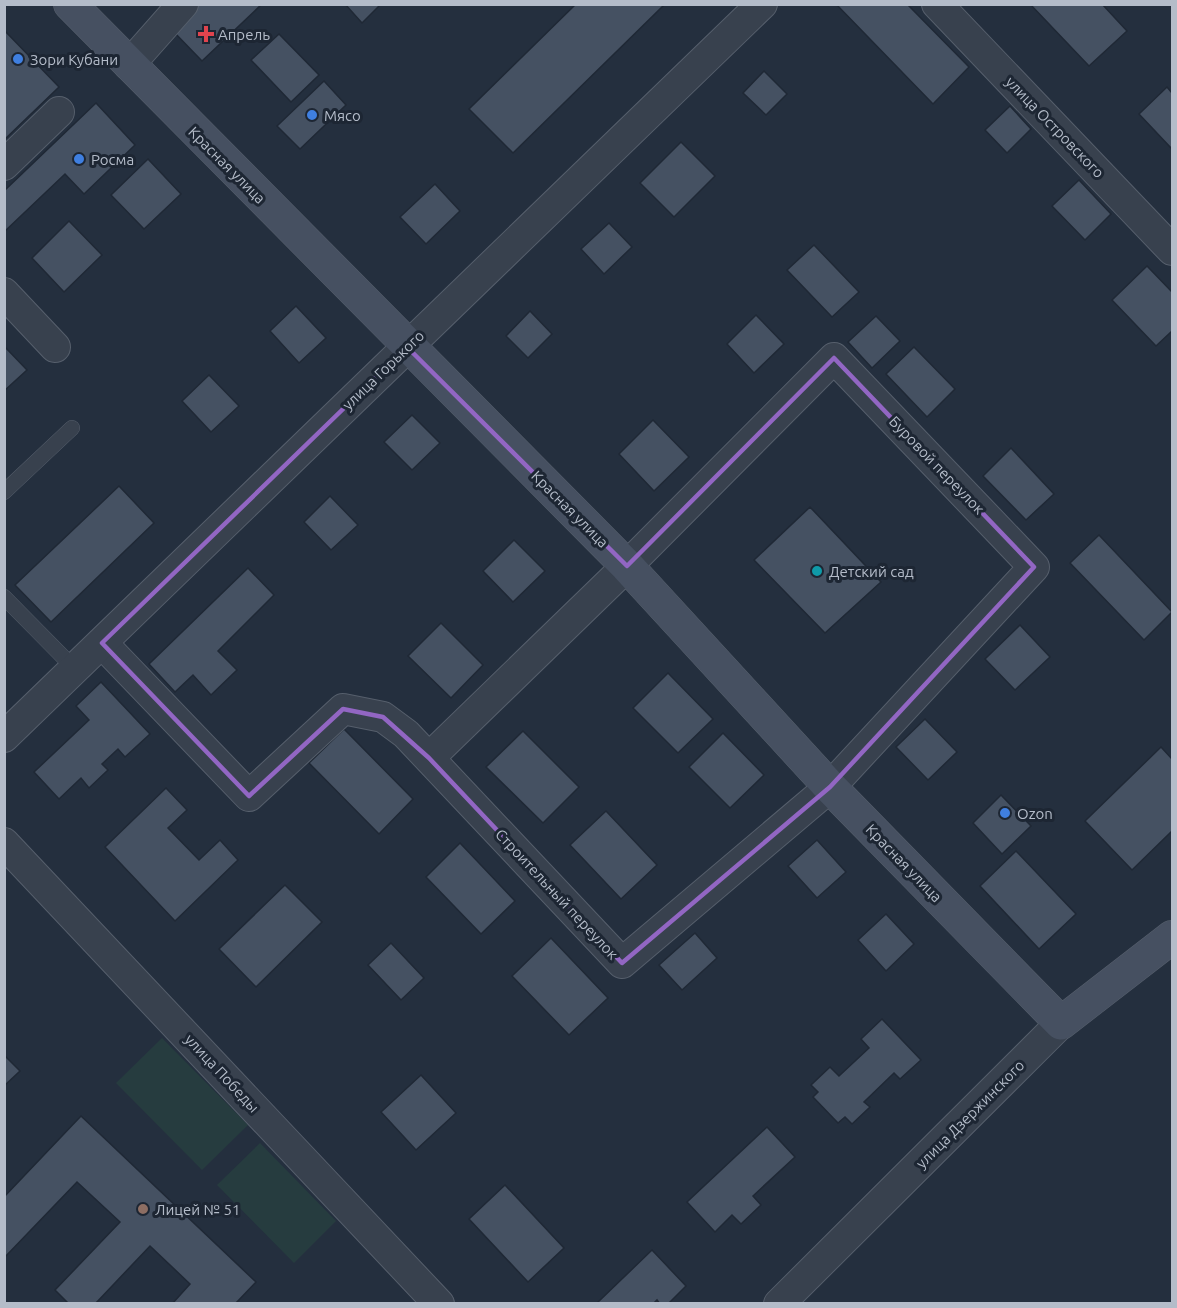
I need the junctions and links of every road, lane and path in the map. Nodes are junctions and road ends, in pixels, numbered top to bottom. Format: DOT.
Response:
graph roads {
  1 [pos="70,4"];
  2 [pos="183,4"];
  3 [pos="762,4"];
  4 [pos="937,4"];
  5 [pos="129,65"];
  6 [pos="59,112"];
  7 [pos="4,165"];
  8 [pos="1173,250"];
  9 [pos="4,293"];
  10 [pos="407,346"];
  11 [pos="55,347"];
  12 [pos="72,428"];
  13 [pos="4,492"];
  14 [pos="627,566"];
  15 [pos="4,597"];
  16 [pos="102,643"];
  17 [pos="75,669"];
  18 [pos="4,737"];
  19 [pos="429,758"];
  20 [pos="830,787"];
  21 [pos="4,843"];
  22 [pos="1173,937"];
  23 [pos="1061,1023"];
  24 [pos="439,1304"];
  25 [pos="779,1304"];
  1 -- 5 [label="street, Красная улица"];
  2 -- 5 [label="street"];
  3 -- 10 [label="street, улица Горького"];
  4 -- 8 [label="street, улица Островского"];
  5 -- 10 [label="street, Красная улица"];
  6 -- 7 [label="street"];
  9 -- 11 [label="street"];
  10 -- 14 [label="street, Красная улица"];
  10 -- 16 [label="street, улица Горького"];
  12 -- 13 [label="lane"];
  14 -- 19 [label="street"];
  14 -- 20 [label="street, Красная улица"];
  14 -- 20 [label="street, Буровой переулок"];
  15 -- 17 [label="lane"];
  16 -- 17 [label="street, улица Горького"];
  16 -- 19 [label="street, Строительный переулок"];
  17 -- 18 [label="street, улица Горького"];
  19 -- 20 [label="street, Строительный переулок"];
  20 -- 23 [label="street, Красная улица"];
  21 -- 24 [label="street, улица Победы"];
  22 -- 23 [label="street, улица Дзержинского"];
  23 -- 25 [label="street, улица Дзержинского"];
}
